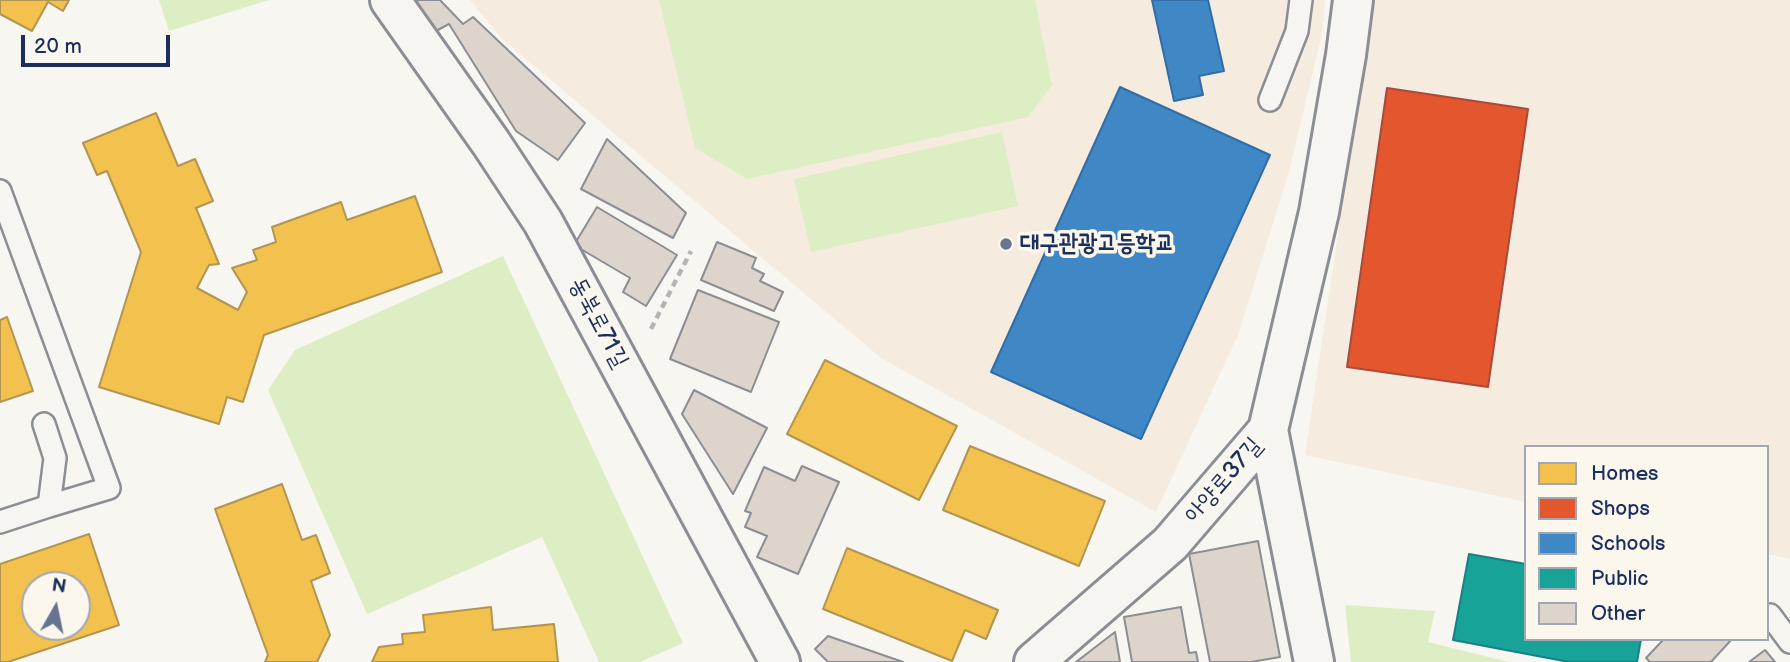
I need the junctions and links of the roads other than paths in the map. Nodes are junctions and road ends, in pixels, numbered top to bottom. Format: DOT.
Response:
graph roads {
  1 [pos="390,0"];
  2 [pos="1301,0"];
  3 [pos="1353,0"];
  4 [pos="1270,100"];
  5 [pos="0,191"];
  6 [pos="6,225"];
  7 [pos="44,424"];
  8 [pos="1268,430"];
  9 [pos="48,506"];
  10 [pos="0,522"];
  11 [pos="1770,615"];
  12 [pos="1790,642"];
  13 [pos="780,662"];
  14 [pos="1034,662"];
  15 [pos="1314,662"];
  1 -- 13 [label="street, 동북로71길"];
  2 -- 4 [label="lane"];
  3 -- 8 [label="street"];
  5 -- 6 [label="lane"];
  6 -- 9 [label="lane"];
  7 -- 9 [label="lane"];
  8 -- 14 [label="street, 아양로37길"];
  8 -- 15 [label="street, 아양로37길"];
  9 -- 10 [label="lane"];
  11 -- 12 [label="lane"];
}
